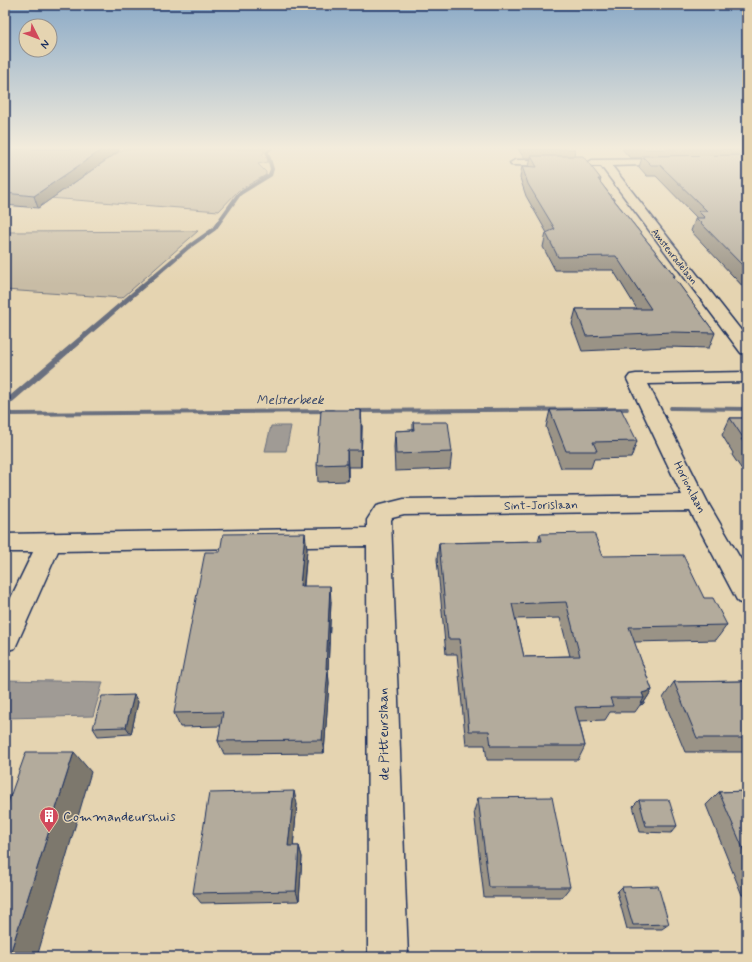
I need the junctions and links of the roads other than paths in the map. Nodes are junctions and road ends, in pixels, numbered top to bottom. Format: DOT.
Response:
graph roads {
  1 [pos="628,194"];
  2 [pos="747,349"];
  3 [pos="747,377"];
  4 [pos="697,503"];
  5 [pos="382,525"];
  6 [pos="50,542"];
  7 [pos="5,543"];
  8 [pos="747,594"];
  9 [pos="5,639"];
  10 [pos="388,957"];
  1 -- 2 [label="street, Amstenradelaan"];
  3 -- 4 [label="street, Horionlaan"];
  4 -- 5 [label="street, Sint-Jorislaan"];
  4 -- 8 [label="street, Horionlaan"];
  5 -- 6 [label="street, Sint-Jorislaan"];
  5 -- 10 [label="street, de Pitteurslaan"];
  6 -- 7 [label="street, Sint-Jorislaan"];
  6 -- 9 [label="street"];
}
